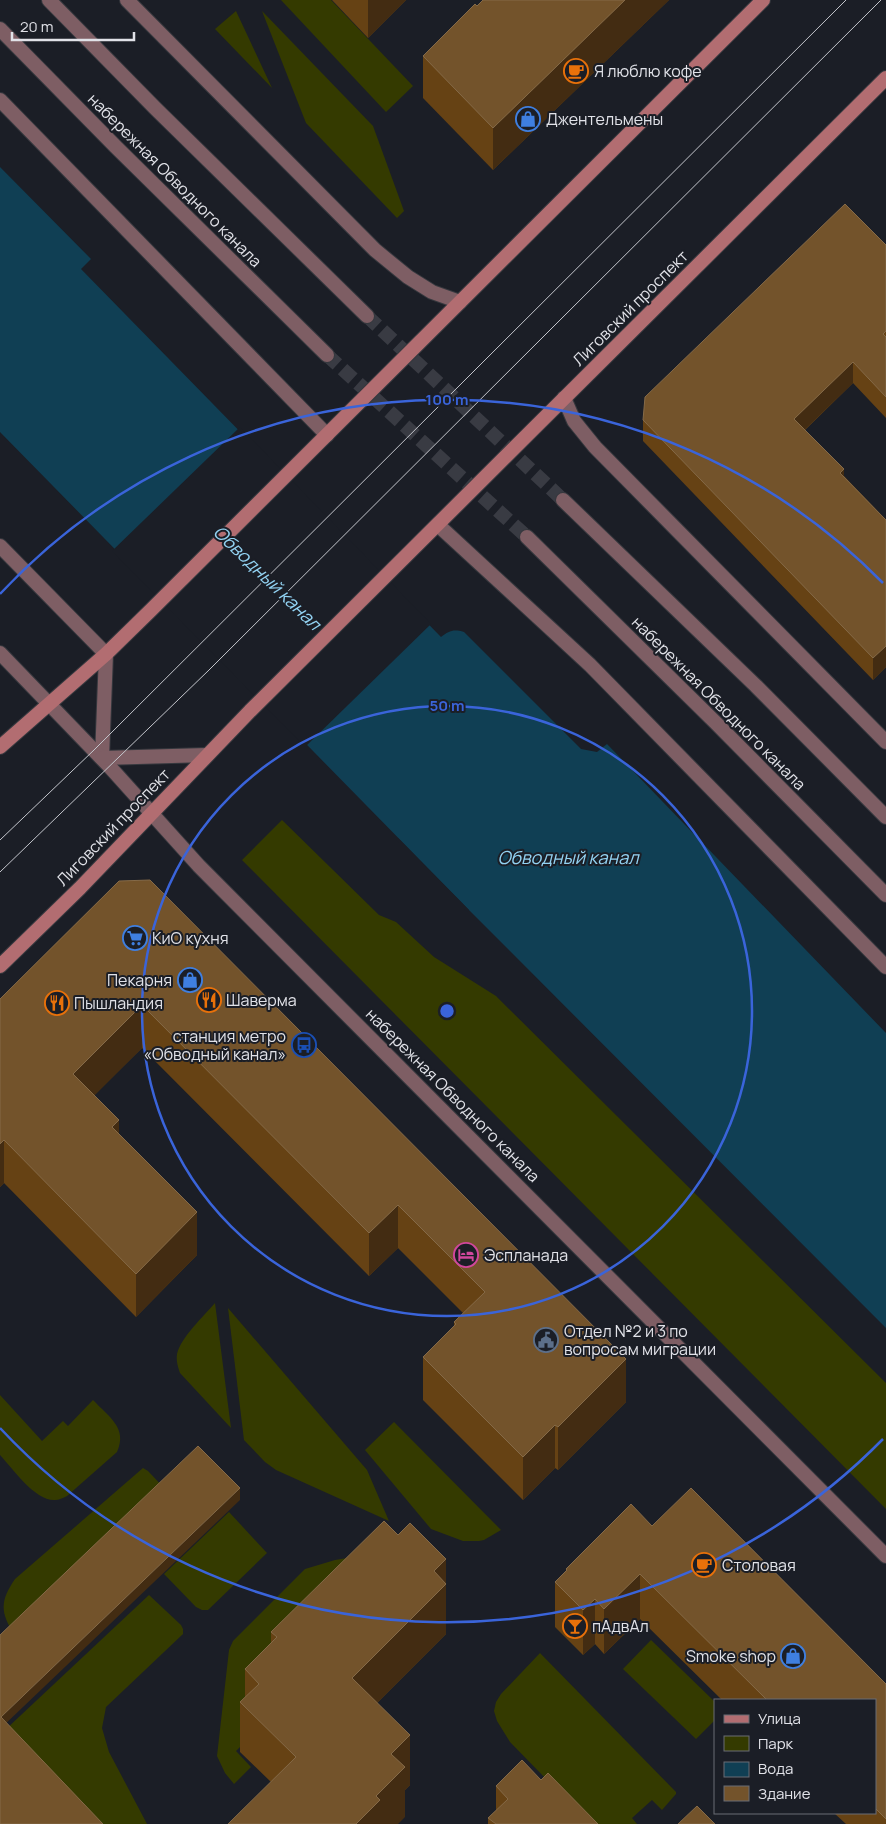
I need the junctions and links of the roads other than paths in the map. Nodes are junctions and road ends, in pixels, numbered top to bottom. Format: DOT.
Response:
graph roads {
  1 [pos="50,0"];
  2 [pos="128,0"];
  3 [pos="763,0"];
  4 [pos="0,29"];
  5 [pos="886,78"];
  6 [pos="0,100"];
  7 [pos="460,302"];
  8 [pos="366,316"];
  9 [pos="328,355"];
  10 [pos="564,398"];
  11 [pos="327,435"];
  12 [pos="563,500"];
  13 [pos="438,525"];
  14 [pos="527,537"];
  15 [pos="0,546"];
  16 [pos="0,653"];
  17 [pos="106,654"];
  18 [pos="49,703"];
  19 [pos="886,742"];
  20 [pos="0,747"];
  21 [pos="207,755"];
  22 [pos="102,758"];
  23 [pos="152,812"];
  24 [pos="886,817"];
  25 [pos="886,895"];
  26 [pos="0,966"];
  27 [pos="886,967"];
  28 [pos="886,1556"];
  1 -- 8 [label="main road"];
  2 -- 7 [label="main road"];
  3 -- 7 [label="main road"];
  4 -- 9 [label="main road, набережная Обводного канала"];
  5 -- 10 [label="main road, Лиговский проспект"];
  6 -- 11 [label="main road"];
  7 -- 11 [label="main road"];
  10 -- 13 [label="main road, Лиговский проспект"];
  10 -- 19 [label="main road"];
  11 -- 17 [label="main road"];
  12 -- 24 [label="main road"];
  13 -- 21 [label="main road, Лиговский проспект"];
  13 -- 27 [label="main road"];
  14 -- 25 [label="main road, набережная Обводного канала"];
  15 -- 17 [label="main road"];
  16 -- 18 [label="main road, набережная Обводного канала"];
  17 -- 18 [label="main road"];
  17 -- 22 [label="main road"];
  18 -- 20 [label="main road"];
  18 -- 22 [label="main road, набережная Обводного канала"];
  21 -- 22 [label="main road"];
  21 -- 23 [label="main road, Лиговский проспект"];
  22 -- 23 [label="main road, набережная Обводного канала"];
  23 -- 26 [label="main road, Лиговский проспект"];
  23 -- 28 [label="main road, набережная Обводного канала"];
}
